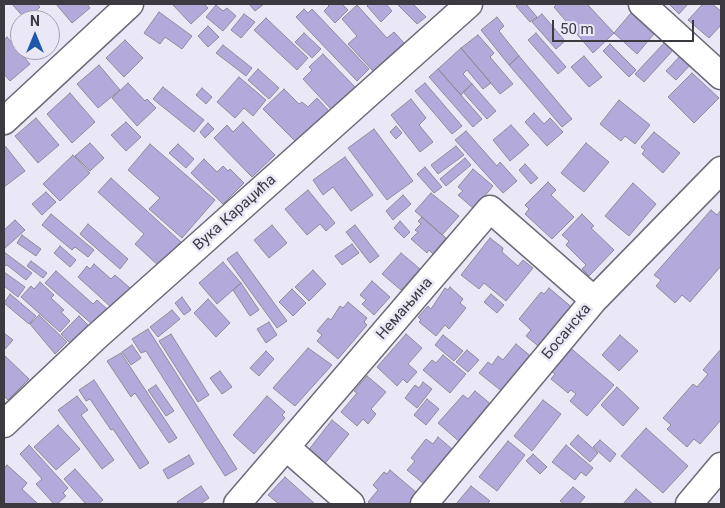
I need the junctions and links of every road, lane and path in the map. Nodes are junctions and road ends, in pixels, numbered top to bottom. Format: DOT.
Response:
graph roads {
  1 [pos="130,4"];
  2 [pos="469,4"];
  3 [pos="642,4"];
  4 [pos="721,76"];
  5 [pos="4,121"];
  6 [pos="721,170"];
  7 [pos="594,300"];
  8 [pos="4,424"];
  9 [pos="286,448"];
  10 [pos="721,466"];
  11 [pos="238,504"];
  12 [pos="351,504"];
  13 [pos="424,504"];
  14 [pos="689,504"];
  1 -- 5 [label="street"];
  2 -- 8 [label="street, Вука Караџића"];
  3 -- 4 [label="street"];
  6 -- 7 [label="street, Босанска"];
  7 -- 9 [label="street, Немањина"];
  7 -- 13 [label="street, Босанска"];
  9 -- 11 [label="street"];
  9 -- 12 [label="street"];
  10 -- 14 [label="street"];
}
